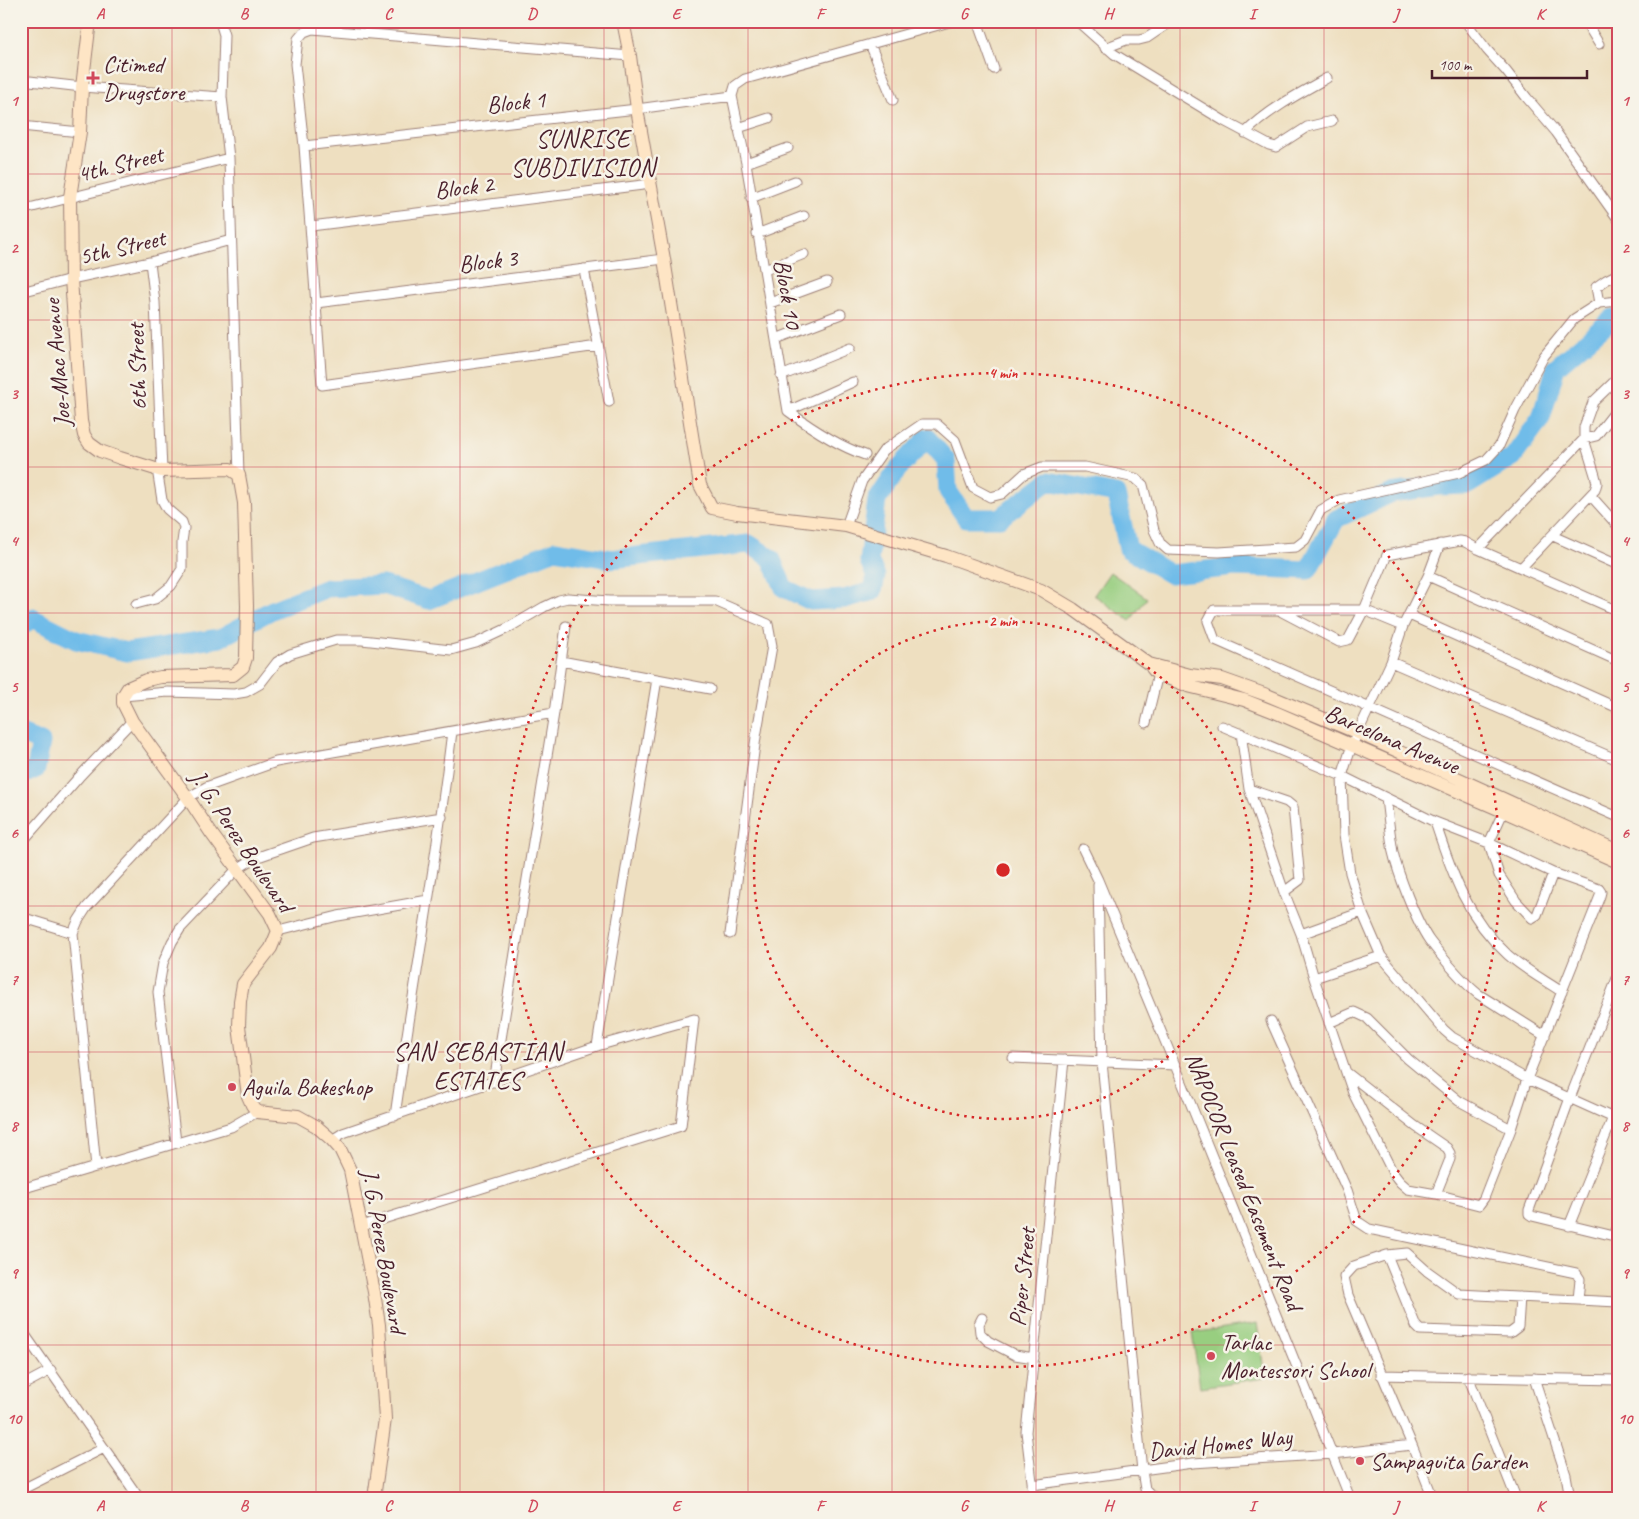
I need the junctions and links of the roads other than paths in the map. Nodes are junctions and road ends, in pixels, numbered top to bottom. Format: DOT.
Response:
graph roads {
  1 [pos="90,21"];
  2 [pos="218,21"];
  3 [pos="623,21"];
  4 [pos="953,21"];
  5 [pos="977,21"];
  6 [pos="1077,21"];
  7 [pos="1172,21"];
  8 [pos="1465,21"];
  9 [pos="1585,21"];
  10 [pos="870,44"];
  11 [pos="1599,44"];
  12 [pos="1105,48"];
  13 [pos="630,56"];
  14 [pos="994,69"];
  15 [pos="1327,78"];
  16 [pos="21,80"];
  17 [pos="82,87"];
  18 [pos="732,96"];
  19 [pos="222,97"];
  20 [pos="893,100"];
  21 [pos="637,109"];
  22 [pos="769,118"];
  23 [pos="1332,121"];
  24 [pos="21,126"];
  25 [pos="738,128"];
  26 [pos="80,132"];
  27 [pos="1245,133"];
  28 [pos="304,146"];
  29 [pos="788,148"];
  30 [pos="229,158"];
  31 [pos="746,163"];
  32 [pos="795,181"];
  33 [pos="651,184"];
  34 [pos="70,197"];
  35 [pos="751,198"];
  36 [pos="21,210"];
  37 [pos="804,216"];
  38 [pos="1618,219"];
  39 [pos="311,226"];
  40 [pos="757,234"];
  41 [pos="231,240"];
  42 [pos="804,254"];
  43 [pos="664,259"];
  44 [pos="150,262"];
  45 [pos="584,269"];
  46 [pos="764,270"];
  47 [pos="1618,274"];
  48 [pos="72,279"];
  49 [pos="827,282"];
  50 [pos="21,292"];
  51 [pos="1618,301"];
  52 [pos="316,303"];
  53 [pos="770,303"];
  54 [pos="1599,303"];
  55 [pos="841,314"];
  56 [pos="776,339"];
  57 [pos="598,346"];
  58 [pos="850,348"];
  59 [pos="781,376"];
  60 [pos="1618,378"];
  61 [pos="853,382"];
  62 [pos="609,402"];
  63 [pos="1618,408"];
  64 [pos="788,410"];
  65 [pos="1584,439"];
  66 [pos="865,455"];
  67 [pos="159,470"];
  68 [pos="239,475"];
  69 [pos="1591,496"];
  70 [pos="1618,526"];
  71 [pos="849,528"];
  72 [pos="1553,536"];
  73 [pos="1440,544"];
  74 [pos="1478,549"];
  75 [pos="1618,565"];
  76 [pos="1521,568"];
  77 [pos="1428,576"];
  78 [pos="136,604"];
  79 [pos="1364,610"];
  80 [pos="1280,611"];
  81 [pos="1618,611"];
  82 [pos="1409,615"];
  83 [pos="566,626"];
  84 [pos="1403,626"];
  85 [pos="561,661"];
  86 [pos="1618,661"];
  87 [pos="1390,662"];
  88 [pos="1155,669"];
  89 [pos="657,679"];
  90 [pos="710,689"];
  91 [pos="123,696"];
  92 [pos="1370,707"];
  93 [pos="1618,708"];
  94 [pos="554,713"];
  95 [pos="132,721"];
  96 [pos="1146,723"];
  97 [pos="1222,726"];
  98 [pos="452,731"];
  99 [pos="1241,734"];
  100 [pos="1355,739"];
  101 [pos="1618,760"];
  102 [pos="1342,776"];
  103 [pos="1249,789"];
  104 [pos="188,798"];
  105 [pos="1386,798"];
  106 [pos="1505,806"];
  107 [pos="442,817"];
  108 [pos="1618,817"];
  109 [pos="1435,822"];
  110 [pos="21,843"];
  111 [pos="1489,843"];
  112 [pos="1083,849"];
  113 [pos="1618,851"];
  114 [pos="1618,862"];
  115 [pos="237,869"];
  116 [pos="1553,873"];
  117 [pos="1098,880"];
  118 [pos="1284,892"];
  119 [pos="428,900"];
  120 [pos="1362,912"];
  121 [pos="21,918"];
  122 [pos="278,931"];
  123 [pos="74,933"];
  124 [pos="730,934"];
  125 [pos="1301,934"];
  126 [pos="1381,956"];
  127 [pos="1618,976"];
  128 [pos="1314,978"];
  129 [pos="1562,992"];
  130 [pos="1272,1021"];
  131 [pos="1329,1023"];
  132 [pos="1545,1036"];
  133 [pos="598,1046"];
  134 [pos="1013,1058"];
  135 [pos="1064,1060"];
  136 [pos="1102,1062"];
  137 [pos="1175,1065"];
  138 [pos="1346,1072"];
  139 [pos="1528,1079"];
  140 [pos="494,1082"];
  141 [pos="1570,1098"];
  142 [pos="1618,1105"];
  143 [pos="257,1112"];
  144 [pos="395,1116"];
  145 [pos="1615,1119"];
  146 [pos="1510,1129"];
  147 [pos="332,1140"];
  148 [pos="176,1142"];
  149 [pos="96,1167"];
  150 [pos="21,1189"];
  151 [pos="1436,1194"];
  152 [pos="361,1226"];
  153 [pos="1569,1226"];
  154 [pos="1618,1226"];
  155 [pos="1408,1237"];
  156 [pos="1616,1237"];
  157 [pos="1407,1253"];
  158 [pos="1387,1255"];
  159 [pos="1520,1297"];
  160 [pos="1578,1300"];
  161 [pos="1618,1302"];
  162 [pos="982,1318"];
  163 [pos="21,1329"];
  164 [pos="1034,1358"];
  165 [pos="52,1370"];
  166 [pos="1381,1374"];
  167 [pos="1468,1376"];
  168 [pos="1534,1378"];
  169 [pos="1618,1380"];
  170 [pos="21,1386"];
  171 [pos="1412,1445"];
  172 [pos="104,1448"];
  173 [pos="1333,1454"];
  174 [pos="1142,1471"];
  175 [pos="1032,1485"];
  176 [pos="21,1490"];
  177 [pos="139,1498"];
  178 [pos="374,1498"];
  179 [pos="1034,1498"];
  180 [pos="1154,1498"];
  181 [pos="1350,1498"];
  182 [pos="1433,1498"];
  183 [pos="1516,1498"];
  184 [pos="1570,1498"];
  1 -- 17 [label="street, Joe-Mac Avenue"];
  2 -- 19 [label="street"];
  3 -- 13 [label="street"];
  4 -- 10 [label="street"];
  5 -- 14 [label="street"];
  6 -- 12 [label="street"];
  7 -- 12 [label="street"];
  8 -- 38 [label="street"];
  9 -- 11 [label="street"];
  10 -- 18 [label="street"];
  10 -- 20 [label="street"];
  12 -- 27 [label="street"];
  13 -- 21 [label="street"];
  13 -- 28 [label="street"];
  15 -- 27 [label="street"];
  16 -- 17 [label="street"];
  17 -- 19 [label="street"];
  17 -- 26 [label="street, Joe-Mac Avenue"];
  18 -- 21 [label="street, Block 1"];
  18 -- 25 [label="street, Block 10"];
  19 -- 30 [label="street"];
  21 -- 28 [label="street, Block 1"];
  21 -- 33 [label="street"];
  22 -- 25 [label="street"];
  23 -- 27 [label="street"];
  24 -- 26 [label="street"];
  25 -- 31 [label="street, Block 10"];
  26 -- 34 [label="street, Joe-Mac Avenue"];
  28 -- 39 [label="street"];
  29 -- 31 [label="street"];
  30 -- 34 [label="street, 4th Street"];
  30 -- 41 [label="street"];
  31 -- 35 [label="street, Block 10"];
  32 -- 35 [label="street"];
  33 -- 39 [label="street, Block 2"];
  33 -- 43 [label="street"];
  34 -- 36 [label="street, 4th Street"];
  34 -- 48 [label="street, Joe-Mac Avenue"];
  35 -- 40 [label="street, Block 10"];
  37 -- 40 [label="street"];
  39 -- 52 [label="street"];
  40 -- 46 [label="street, Block 10"];
  41 -- 44 [label="street, 5th Street"];
  41 -- 68 [label="street"];
  42 -- 46 [label="street"];
  43 -- 45 [label="street, Block 3"];
  43 -- 71 [label="street, Barcelona Avenue"];
  44 -- 48 [label="street, 5th Street"];
  44 -- 67 [label="street, 6th Street"];
  45 -- 52 [label="street, Block 3"];
  45 -- 57 [label="street"];
  46 -- 53 [label="street, Block 10"];
  47 -- 54 [label="street"];
  48 -- 50 [label="street, 5th Street"];
  48 -- 67 [label="street, Joe-Mac Avenue"];
  49 -- 53 [label="street"];
  51 -- 54 [label="street"];
  52 -- 57 [label="street"];
  53 -- 56 [label="street, Block 10"];
  54 -- 71 [label="street"];
  55 -- 56 [label="street"];
  56 -- 59 [label="street, Block 10"];
  57 -- 62 [label="street"];
  58 -- 59 [label="street"];
  59 -- 64 [label="street, Block 10"];
  60 -- 65 [label="street"];
  61 -- 64 [label="street"];
  63 -- 65 [label="street"];
  64 -- 66 [label="street"];
  65 -- 69 [label="street"];
  65 -- 74 [label="street"];
  67 -- 68 [label="street, Joe-Mac Avenue"];
  67 -- 78 [label="street, 6th Street"];
  68 -- 91 [label="street"];
  69 -- 70 [label="street"];
  69 -- 72 [label="street"];
  71 -- 88 [label="street, Barcelona Avenue"];
  72 -- 75 [label="street"];
  72 -- 76 [label="street"];
  73 -- 74 [label="street"];
  73 -- 77 [label="street"];
  73 -- 79 [label="street"];
  74 -- 76 [label="street"];
  76 -- 81 [label="street"];
  77 -- 82 [label="street"];
  77 -- 86 [label="street"];
  79 -- 80 [label="street"];
  79 -- 80 [label="street"];
  79 -- 84 [label="street"];
  80 -- 92 [label="street"];
  82 -- 84 [label="street"];
  82 -- 93 [label="street"];
  83 -- 85 [label="street"];
  84 -- 87 [label="street"];
  85 -- 89 [label="street"];
  85 -- 94 [label="street"];
  87 -- 92 [label="street"];
  87 -- 101 [label="street"];
  88 -- 96 [label="street"];
  88 -- 100 [label="street, Barcelona Avenue"];
  89 -- 90 [label="street"];
  89 -- 133 [label="street"];
  91 -- 95 [label="street, J. G. Perez Boulevard"];
  91 -- 124 [label="street"];
  92 -- 100 [label="street"];
  92 -- 108 [label="street"];
  94 -- 98 [label="street"];
  94 -- 140 [label="street"];
  95 -- 104 [label="street, J. G. Perez Boulevard"];
  95 -- 110 [label="street"];
  97 -- 99 [label="street"];
  98 -- 104 [label="street"];
  98 -- 107 [label="street"];
  99 -- 102 [label="street"];
  99 -- 103 [label="street"];
  100 -- 102 [label="street"];
  100 -- 106 [label="street, Barcelona Avenue"];
  102 -- 105 [label="street"];
  102 -- 120 [label="street"];
  103 -- 118 [label="street"];
  103 -- 118 [label="street"];
  104 -- 115 [label="street, J. G. Perez Boulevard"];
  104 -- 123 [label="street"];
  105 -- 109 [label="street"];
  105 -- 132 [label="street"];
  106 -- 111 [label="street"];
  106 -- 113 [label="street, Barcelona Avenue"];
  106 -- 114 [label="street, Barcelona Avenue"];
  107 -- 115 [label="street"];
  107 -- 119 [label="street"];
  109 -- 111 [label="street"];
  109 -- 129 [label="street"];
  111 -- 116 [label="street"];
  111 -- 116 [label="street"];
  112 -- 117 [label="street, NAPOCOR Leased Easement Road"];
  115 -- 122 [label="street, J. G. Perez Boulevard"];
  115 -- 148 [label="street"];
  116 -- 129 [label="street"];
  117 -- 136 [label="street"];
  117 -- 137 [label="street, NAPOCOR Leased Easement Road"];
  118 -- 125 [label="street"];
  119 -- 122 [label="street"];
  119 -- 144 [label="street"];
  120 -- 125 [label="street"];
  120 -- 126 [label="street"];
  121 -- 123 [label="street"];
  122 -- 143 [label="street, J. G. Perez Boulevard"];
  123 -- 149 [label="street"];
  125 -- 128 [label="street"];
  126 -- 128 [label="street"];
  126 -- 139 [label="street"];
  127 -- 141 [label="street"];
  128 -- 131 [label="street"];
  129 -- 132 [label="street"];
  130 -- 155 [label="street"];
  131 -- 138 [label="street"];
  131 -- 146 [label="street"];
  132 -- 139 [label="street"];
  133 -- 140 [label="street"];
  133 -- 152 [label="street"];
  134 -- 135 [label="street"];
  135 -- 136 [label="street"];
  135 -- 164 [label="street, Piper Street"];
  136 -- 137 [label="street"];
  136 -- 174 [label="street"];
  137 -- 173 [label="street, NAPOCOR Leased Easement Road"];
  138 -- 151 [label="street"];
  138 -- 151 [label="street"];
  139 -- 141 [label="street"];
  139 -- 146 [label="street"];
  140 -- 144 [label="street"];
  141 -- 145 [label="street"];
  141 -- 153 [label="street"];
  142 -- 145 [label="street"];
  143 -- 147 [label="street, J. G. Perez Boulevard"];
  143 -- 148 [label="street"];
  144 -- 147 [label="street"];
  145 -- 153 [label="street"];
  146 -- 151 [label="street"];
  147 -- 152 [label="street, J. G. Perez Boulevard"];
  148 -- 149 [label="street"];
  149 -- 150 [label="street"];
  152 -- 178 [label="street, J. G. Perez Boulevard"];
  153 -- 156 [label="street"];
  154 -- 156 [label="street"];
  155 -- 157 [label="street"];
  155 -- 160 [label="street"];
  157 -- 158 [label="street"];
  157 -- 159 [label="street"];
  158 -- 159 [label="street"];
  158 -- 166 [label="street"];
  159 -- 160 [label="street"];
  160 -- 161 [label="street"];
  162 -- 164 [label="street"];
  163 -- 165 [label="street"];
  164 -- 175 [label="street, Piper Street"];
  165 -- 170 [label="street"];
  165 -- 172 [label="street"];
  166 -- 167 [label="street"];
  166 -- 171 [label="street"];
  167 -- 168 [label="street"];
  167 -- 183 [label="street"];
  168 -- 169 [label="street"];
  168 -- 184 [label="street"];
  171 -- 173 [label="street, David Homes Way"];
  171 -- 182 [label="street"];
  172 -- 176 [label="street"];
  172 -- 177 [label="street"];
  173 -- 174 [label="street, David Homes Way"];
  173 -- 181 [label="street, NAPOCOR Leased Easement Road"];
  174 -- 175 [label="street, David Homes Way"];
  174 -- 180 [label="street"];
  175 -- 179 [label="street, Piper Street"];
}
